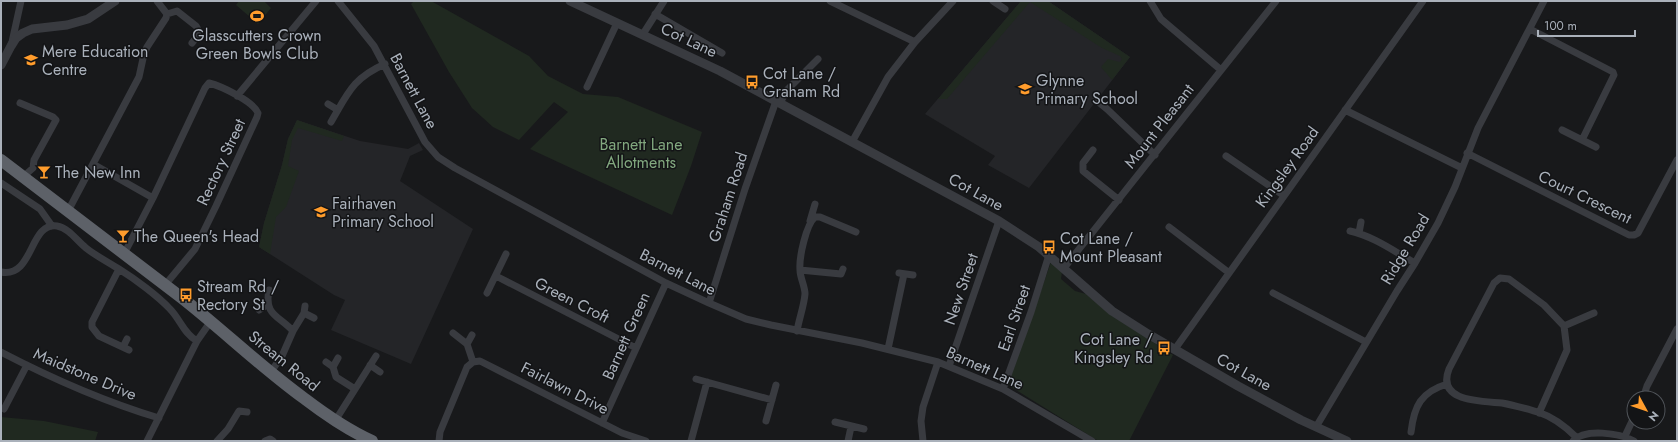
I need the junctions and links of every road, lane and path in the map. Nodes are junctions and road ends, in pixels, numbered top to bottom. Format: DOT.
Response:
graph roads {
  1 [pos="21,1"];
  2 [pos="115,1"];
  3 [pos="157,1"];
  4 [pos="316,1"];
  5 [pos="338,1"];
  6 [pos="570,1"];
  7 [pos="664,1"];
  8 [pos="831,1"];
  9 [pos="953,1"];
  10 [pos="993,1"];
  11 [pos="1150,1"];
  12 [pos="1276,1"];
  13 [pos="1423,1"];
  14 [pos="1544,1"];
  15 [pos="1005,8"];
  16 [pos="167,14"];
  17 [pos="655,14"];
  18 [pos="617,23"];
  19 [pos="1530,28"];
  20 [pos="643,34"];
  21 [pos="915,42"];
  22 [pos="192,43"];
  23 [pos="11,46"];
  24 [pos="722,53"];
  25 [pos="818,59"];
  26 [pos="385,64"];
  27 [pos="1,65"];
  28 [pos="1221,70"];
  29 [pos="587,87"];
  30 [pos="237,96"];
  31 [pos="1096,100"];
  32 [pos="778,102"];
  33 [pos="20,103"];
  34 [pos="328,104"];
  35 [pos="338,110"];
  36 [pos="1345,110"];
  37 [pos="332,122"];
  38 [pos="1562,130"];
  39 [pos="1582,140"];
  40 [pos="852,142"];
  41 [pos="1596,147"];
  42 [pos="1093,150"];
  43 [pos="1467,153"];
  44 [pos="1154,155"];
  45 [pos="1226,156"];
  46 [pos="1,160"];
  47 [pos="1677,160"];
  48 [pos="94,164"];
  49 [pos="1462,168"];
  50 [pos="24,176"];
  51 [pos="1,183"];
  52 [pos="1283,196"];
  53 [pos="153,198"];
  54 [pos="1119,200"];
  55 [pos="815,204"];
  56 [pos="68,211"];
  57 [pos="999,221"];
  58 [pos="810,222"];
  59 [pos="1361,222"];
  60 [pos="52,226"];
  61 [pos="1169,227"];
  62 [pos="1350,231"];
  63 [pos="856,232"];
  64 [pos="1359,233"];
  65 [pos="124,254"];
  66 [pos="506,254"];
  67 [pos="1049,255"];
  68 [pos="1415,263"];
  69 [pos="1064,268"];
  70 [pos="843,269"];
  71 [pos="119,270"];
  72 [pos="800,270"];
  73 [pos="1,272"];
  74 [pos="1228,272"];
  75 [pos="913,275"];
  76 [pos="496,276"];
  77 [pos="666,283"];
  78 [pos="165,285"];
  79 [pos="269,290"];
  80 [pos="487,293"];
  81 [pos="1273,293"];
  82 [pos="709,303"];
  83 [pos="268,305"];
  84 [pos="259,310"];
  85 [pos="1594,313"];
  86 [pos="314,318"];
  87 [pos="211,321"];
  88 [pos="1564,326"];
  89 [pos="1677,329"];
  90 [pos="293,331"];
  91 [pos="796,331"];
  92 [pos="453,333"];
  93 [pos="472,335"];
  94 [pos="127,339"];
  95 [pos="197,341"];
  96 [pos="1366,342"];
  97 [pos="467,344"];
  98 [pos="636,348"];
  99 [pos="888,349"];
  100 [pos="1175,349"];
  101 [pos="1,352"];
  102 [pos="376,356"];
  103 [pos="338,358"];
  104 [pos="326,362"];
  105 [pos="473,362"];
  106 [pos="938,362"];
  107 [pos="27,365"];
  108 [pos="370,365"];
  109 [pos="949,366"];
  110 [pos="333,368"];
  111 [pos="380,372"];
  112 [pos="270,373"];
  113 [pos="696,378"];
  114 [pos="707,382"];
  115 [pos="1447,384"];
  116 [pos="776,385"];
  117 [pos="355,389"];
  118 [pos="1003,389"];
  119 [pos="1646,390"];
  120 [pos="772,400"];
  121 [pos="4,404"];
  122 [pos="247,412"];
  123 [pos="1539,413"];
  124 [pos="159,418"];
  125 [pos="335,421"];
  126 [pos="766,421"];
  127 [pos="835,422"];
  128 [pos="602,424"];
  129 [pos="851,427"];
  130 [pos="1316,427"];
  131 [pos="864,429"];
  132 [pos="1628,430"];
  133 [pos="1411,432"];
  134 [pos="1625,436"];
  135 [pos="1083,439"];
  136 [pos="1574,439"];
  137 [pos="147,441"];
  138 [pos="217,441"];
  139 [pos="372,441"];
  140 [pos="439,441"];
  141 [pos="646,441"];
  142 [pos="691,441"];
  143 [pos="848,441"];
  144 [pos="923,441"];
  145 [pos="1092,441"];
  146 [pos="1348,441"];
  147 [pos="1634,441"];
  1 -- 23 [label="street"];
  2 -- 23 [label="street"];
  3 -- 16 [label="street"];
  4 -- 30 [label="street"];
  5 -- 26 [label="street, Barnett Lane"];
  6 -- 18 [label="street, Cot Lane"];
  7 -- 17 [label="street"];
  8 -- 21 [label="street"];
  9 -- 21 [label="street"];
  10 -- 15 [label="street"];
  11 -- 28 [label="street"];
  12 -- 28 [label="street, Mount Pleasant"];
  13 -- 36 [label="street, Kingsley Road"];
  14 -- 19 [label="street, Ridge Road"];
  16 -- 22 [label="street"];
  16 -- 48 [label="street"];
  17 -- 20 [label="street"];
  17 -- 24 [label="street"];
  18 -- 20 [label="street, Cot Lane"];
  18 -- 29 [label="street"];
  19 -- 39 [label="street"];
  19 -- 43 [label="street, Ridge Road"];
  20 -- 32 [label="street, Cot Lane"];
  21 -- 40 [label="street"];
  23 -- 27 [label="street"];
  25 -- 32 [label="street, Graham Road"];
  26 -- 35 [label="street"];
  26 -- 77 [label="street, Barnett Lane"];
  28 -- 44 [label="street, Mount Pleasant"];
  30 -- 53 [label="street"];
  30 -- 78 [label="street, Rectory Street"];
  31 -- 44 [label="street"];
  32 -- 40 [label="street, Cot Lane"];
  32 -- 82 [label="street, Graham Road"];
  33 -- 50 [label="street"];
  34 -- 35 [label="street"];
  35 -- 37 [label="street"];
  36 -- 49 [label="street"];
  36 -- 52 [label="street, Kingsley Road"];
  38 -- 39 [label="street"];
  39 -- 41 [label="street"];
  40 -- 57 [label="street, Cot Lane"];
  42 -- 54 [label="street"];
  43 -- 47 [label="street, Court Crescent"];
  43 -- 49 [label="street, Ridge Road"];
  44 -- 54 [label="street, Mount Pleasant"];
  45 -- 52 [label="street"];
  46 -- 50 [label="highway, Stream Road"];
  48 -- 53 [label="street"];
  48 -- 56 [label="street"];
  49 -- 68 [label="street, Ridge Road"];
  50 -- 56 [label="highway, Stream Road"];
  51 -- 60 [label="street"];
  52 -- 74 [label="street, Kingsley Road"];
  53 -- 65 [label="street"];
  54 -- 69 [label="street, Mount Pleasant"];
  55 -- 58 [label="street"];
  56 -- 65 [label="highway, Stream Road"];
  57 -- 67 [label="street, Cot Lane"];
  57 -- 109 [label="street, New Street"];
  58 -- 63 [label="street"];
  58 -- 72 [label="street"];
  59 -- 64 [label="street"];
  60 -- 71 [label="street"];
  60 -- 73 [label="street"];
  61 -- 74 [label="street"];
  62 -- 64 [label="street"];
  64 -- 68 [label="street"];
  65 -- 78 [label="highway, Stream Road"];
  66 -- 76 [label="street"];
  67 -- 69 [label="street, Cot Lane"];
  67 -- 118 [label="street, Earl Street"];
  68 -- 96 [label="street, Ridge Road"];
  69 -- 100 [label="street, Cot Lane"];
  70 -- 72 [label="street"];
  71 -- 94 [label="street"];
  71 -- 95 [label="street"];
  72 -- 91 [label="street"];
  74 -- 100 [label="street, Kingsley Road"];
  75 -- 99 [label="street"];
  76 -- 80 [label="street"];
  76 -- 98 [label="street, Green Croft"];
  77 -- 82 [label="street, Barnett Lane"];
  77 -- 98 [label="street, Barnett Green"];
  78 -- 87 [label="highway, Stream Road"];
  79 -- 83 [label="street"];
  81 -- 96 [label="street"];
  82 -- 91 [label="street, Barnett Lane"];
  83 -- 84 [label="street"];
  83 -- 90 [label="street"];
  85 -- 88 [label="street"];
  86 -- 90 [label="street"];
  87 -- 95 [label="street"];
  87 -- 112 [label="highway, Stream Road"];
  88 -- 115 [label="street"];
  88 -- 123 [label="street"];
  89 -- 119 [label="street"];
  90 -- 112 [label="street"];
  91 -- 99 [label="street, Barnett Lane"];
  92 -- 97 [label="street"];
  93 -- 97 [label="street"];
  95 -- 124 [label="street"];
  96 -- 130 [label="street, Ridge Road"];
  97 -- 105 [label="street"];
  98 -- 128 [label="street, Barnett Green"];
  99 -- 106 [label="street, Barnett Lane"];
  100 -- 130 [label="street, Cot Lane"];
  101 -- 107 [label="street, Maidstone Drive"];
  102 -- 108 [label="street"];
  103 -- 110 [label="street"];
  104 -- 110 [label="street"];
  105 -- 128 [label="street, Fairlawn Drive"];
  105 -- 140 [label="street"];
  106 -- 109 [label="street, Barnett Lane"];
  106 -- 144 [label="street"];
  107 -- 121 [label="street"];
  107 -- 124 [label="street, Maidstone Drive"];
  108 -- 111 [label="street"];
  108 -- 117 [label="street"];
  109 -- 118 [label="street, Barnett Lane"];
  110 -- 117 [label="street"];
  112 -- 125 [label="highway, Stream Road"];
  113 -- 114 [label="street"];
  114 -- 120 [label="street"];
  114 -- 142 [label="street"];
  115 -- 123 [label="street"];
  115 -- 133 [label="street"];
  116 -- 120 [label="street"];
  117 -- 125 [label="street"];
  118 -- 135 [label="street, Barnett Lane"];
  120 -- 126 [label="street"];
  122 -- 138 [label="street"];
  123 -- 136 [label="street"];
  124 -- 137 [label="street"];
  125 -- 139 [label="highway, Stream Road"];
  127 -- 129 [label="street"];
  128 -- 141 [label="street, Fairlawn Drive"];
  129 -- 131 [label="street"];
  129 -- 143 [label="street"];
  130 -- 146 [label="street, Cot Lane"];
  132 -- 134 [label="street"];
  134 -- 136 [label="street"];
  134 -- 147 [label="street"];
  135 -- 145 [label="street, Barnett Lane"];
}
